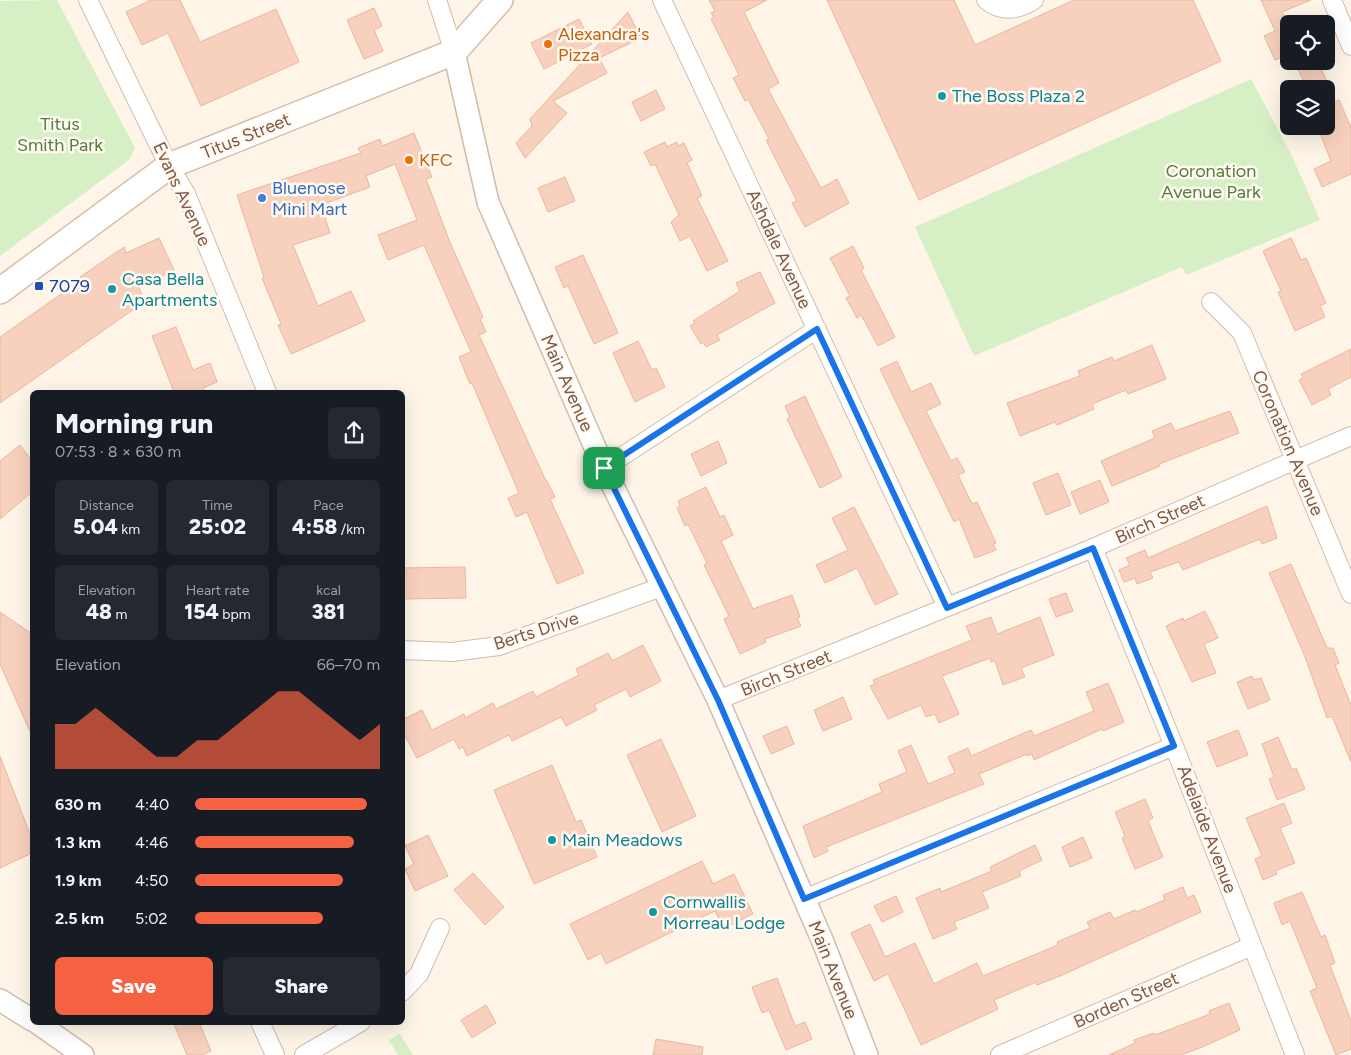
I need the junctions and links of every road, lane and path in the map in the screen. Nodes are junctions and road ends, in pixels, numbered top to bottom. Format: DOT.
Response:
graph roads {
  1 [pos="88,0"];
  2 [pos="437,0"];
  3 [pos="500,0"];
  4 [pos="662,0"];
  5 [pos="986,0"];
  6 [pos="1034,0"];
  7 [pos="1332,0"];
  8 [pos="1351,46"];
  9 [pos="454,52"];
  10 [pos="170,166"];
  11 [pos="0,291"];
  12 [pos="1210,302"];
  13 [pos="817,329"];
  14 [pos="264,390"];
  15 [pos="1351,436"];
  16 [pos="1296,460"];
  17 [pos="604,468"];
  18 [pos="1093,548"];
  19 [pos="664,586"];
  20 [pos="1351,594"];
  21 [pos="947,608"];
  22 [pos="405,650"];
  23 [pos="718,700"];
  24 [pos="1174,746"];
  25 [pos="804,899"];
  26 [pos="440,928"];
  27 [pos="1252,946"];
  28 [pos="405,989"];
  29 [pos="0,1000"];
  30 [pos="30,1019"];
  31 [pos="40,1025"];
  32 [pos="261,1025"];
  33 [pos="356,1025"];
  34 [pos="83,1055"];
  35 [pos="275,1055"];
  36 [pos="304,1055"];
  37 [pos="866,1055"];
  38 [pos="1000,1055"];
  39 [pos="1295,1055"];
  1 -- 10 [label="street, Evans Avenue"];
  2 -- 9 [label="street, Main Avenue"];
  3 -- 9 [label="main road, Titus Street"];
  4 -- 13 [label="street, Ashdale Avenue"];
  5 -- 6 [label="street"];
  7 -- 8 [label="street"];
  9 -- 10 [label="main road, Titus Street"];
  9 -- 17 [label="street, Main Avenue"];
  10 -- 11 [label="main road, Titus Street"];
  10 -- 14 [label="street, Evans Avenue"];
  12 -- 16 [label="street, Coronation Avenue"];
  13 -- 17 [label="street"];
  13 -- 21 [label="street, Ashdale Avenue"];
  15 -- 16 [label="street, Birch Street"];
  16 -- 18 [label="street, Birch Street"];
  16 -- 20 [label="street, Coronation Avenue"];
  17 -- 19 [label="street, Main Avenue"];
  18 -- 21 [label="street, Birch Street"];
  18 -- 24 [label="street, Adelaide Avenue"];
  19 -- 22 [label="street, Berts Drive"];
  19 -- 23 [label="street, Main Avenue"];
  21 -- 23 [label="street, Birch Street"];
  23 -- 25 [label="street, Main Avenue"];
  24 -- 25 [label="street"];
  24 -- 27 [label="street, Adelaide Avenue"];
  25 -- 37 [label="street, Main Avenue"];
  26 -- 28 [label="street"];
  27 -- 38 [label="street, Borden Street"];
  27 -- 39 [label="street, Adelaide Avenue"];
  29 -- 30 [label="street"];
  31 -- 34 [label="street"];
  32 -- 35 [label="street"];
  33 -- 36 [label="street"];
}
